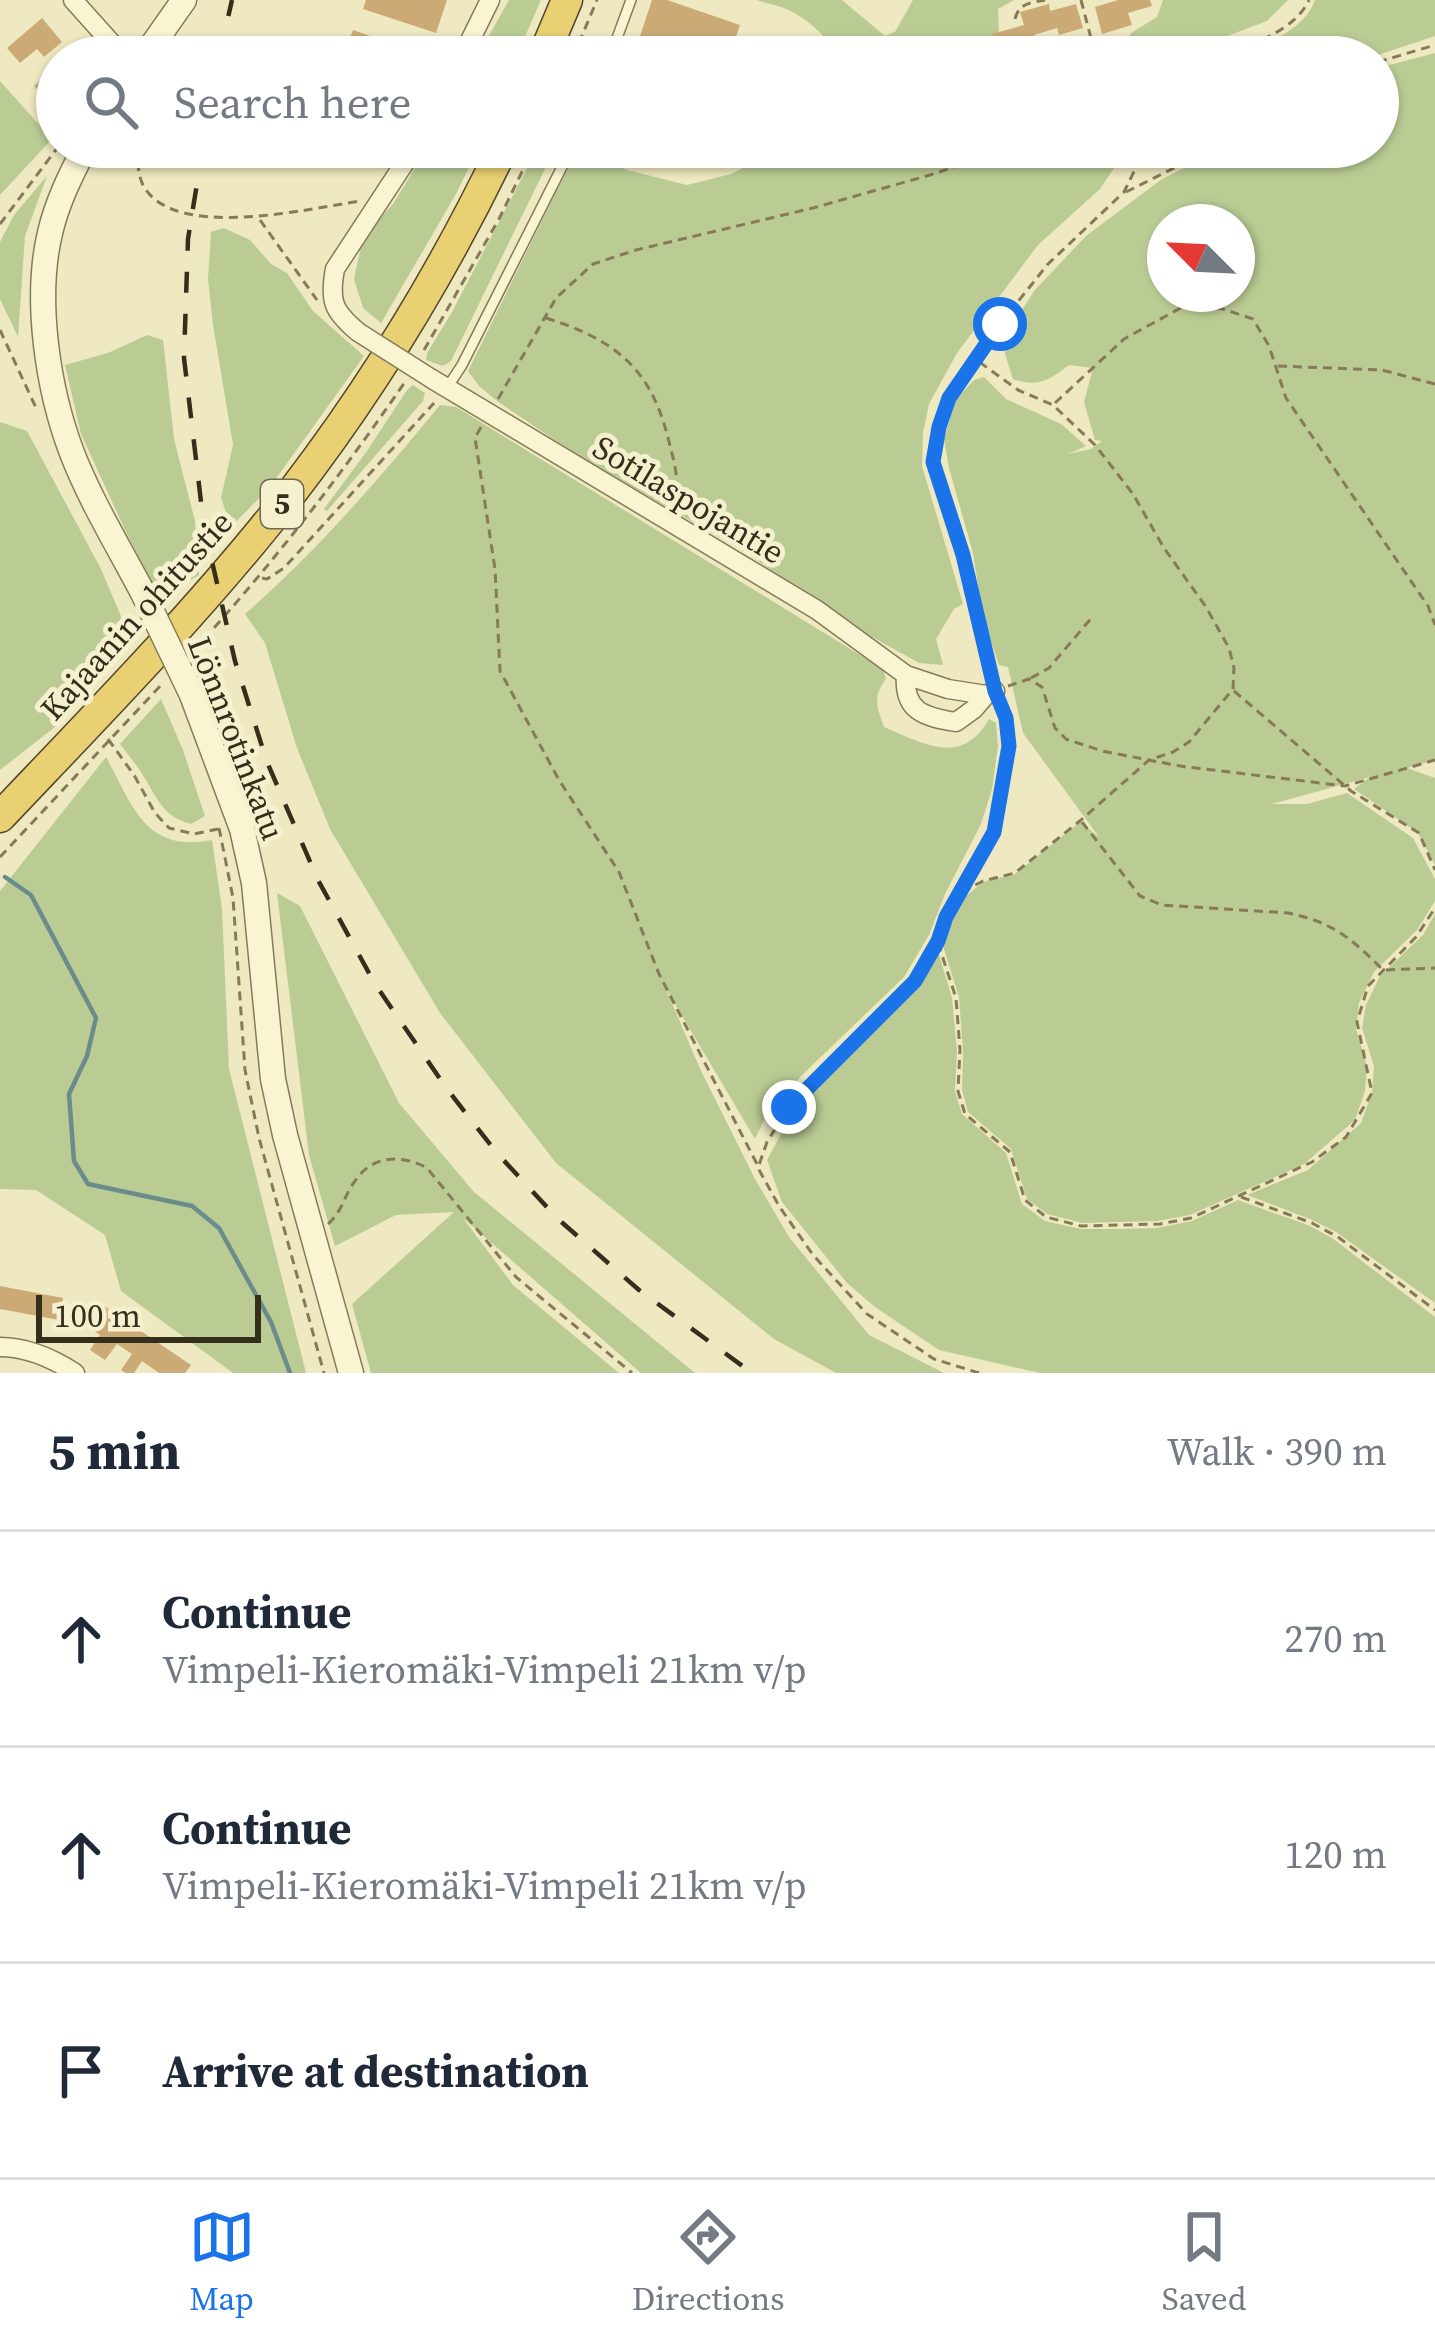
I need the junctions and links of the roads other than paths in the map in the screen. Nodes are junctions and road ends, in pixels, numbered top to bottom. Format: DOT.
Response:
graph roads {
  1 [pos="74,0"];
  2 [pos="184,0"];
  3 [pos="490,0"];
  4 [pos="567,0"];
  5 [pos="631,0"];
  6 [pos="106,36"];
  7 [pos="159,36"];
  8 [pos="472,36"];
  9 [pos="552,36"];
  10 [pos="618,36"];
  11 [pos="75,168"];
  12 [pos="401,168"];
  13 [pos="492,168"];
  14 [pos="561,168"];
  15 [pos="439,384"];
  16 [pos="906,675"];
  17 [pos="0,817"];
  18 [pos="0,1347"];
  19 [pos="76,1373"];
  20 [pos="351,1373"];
  1 -- 6 [label="street"];
  2 -- 7 [label="street"];
  3 -- 8 [label="street"];
  4 -- 9 [label="highway"];
  5 -- 10 [label="lane"];
  11 -- 20 [label="street, Lönnrotinkatu, bridge"];
  12 -- 15 [label="street, Sotilaspojantie, bridge"];
  13 -- 17 [label="highway, Kajaanin ohitustie / 5"];
  14 -- 15 [label="lane"];
  15 -- 16 [label="street, Sotilaspojantie"];
  16 -- 16 [label="street, Sotilaspojantie"];
  18 -- 19 [label="street"];
}
